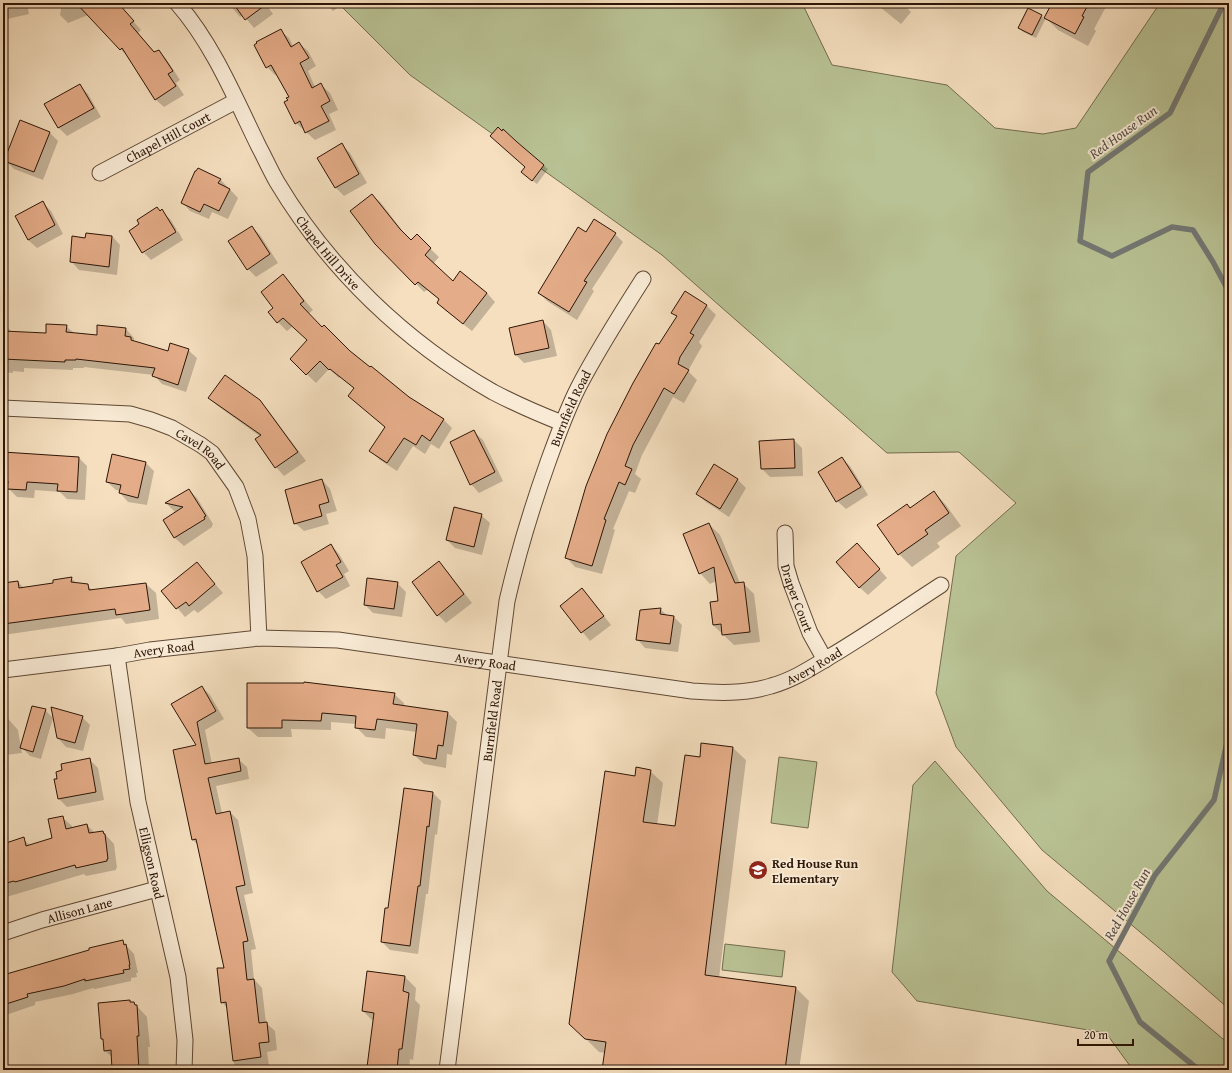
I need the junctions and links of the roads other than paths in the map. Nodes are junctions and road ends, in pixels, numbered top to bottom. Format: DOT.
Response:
graph roads {
  1 [pos="177,3"];
  2 [pos="236,101"];
  3 [pos="100,173"];
  4 [pos="643,280"];
  5 [pos="3,408"];
  6 [pos="562,423"];
  7 [pos="785,533"];
  8 [pos="941,585"];
  9 [pos="259,638"];
  10 [pos="117,656"];
  11 [pos="825,660"];
  12 [pos="499,663"];
  13 [pos="3,670"];
  14 [pos="157,889"];
  15 [pos="3,933"];
  16 [pos="184,1070"];
  17 [pos="448,1070"];
  1 -- 2 [label="street, Chapel Hill Drive"];
  2 -- 3 [label="street, Chapel Hill Court"];
  2 -- 6 [label="street, Chapel Hill Drive"];
  4 -- 6 [label="street, Burnfield Road"];
  5 -- 9 [label="street, Cavel Road"];
  6 -- 12 [label="street, Burnfield Road"];
  7 -- 11 [label="street, Draper Court"];
  8 -- 11 [label="street, Avery Road"];
  9 -- 10 [label="street, Avery Road"];
  9 -- 12 [label="street, Avery Road"];
  10 -- 13 [label="street, Avery Road"];
  10 -- 14 [label="street, Elligson Road"];
  11 -- 12 [label="street, Avery Road"];
  12 -- 17 [label="street, Burnfield Road"];
  14 -- 15 [label="street, Allison Lane"];
  14 -- 16 [label="street, Elligson Road"];
}
